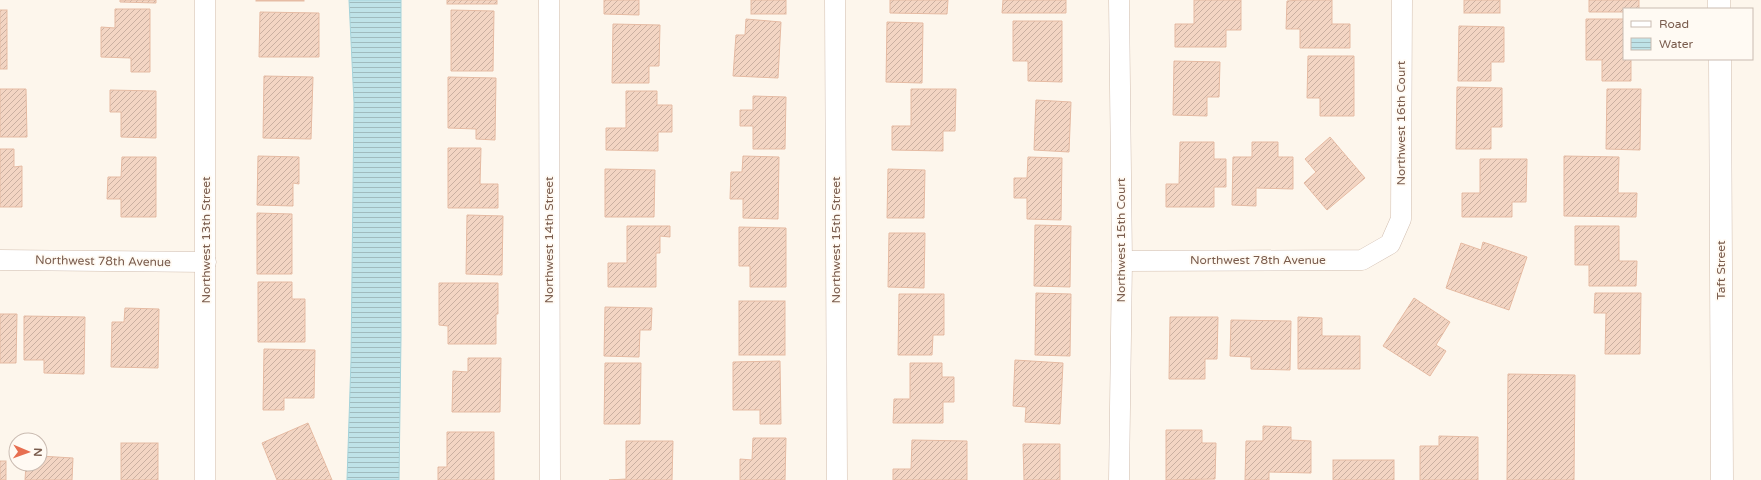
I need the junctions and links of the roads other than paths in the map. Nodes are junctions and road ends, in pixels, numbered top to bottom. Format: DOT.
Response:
graph roads {
  1 [pos="205,0"];
  2 [pos="549,0"];
  3 [pos="835,0"];
  4 [pos="1120,0"];
  5 [pos="1402,0"];
  6 [pos="1720,60"];
  7 [pos="1390,244"];
  8 [pos="0,260"];
  9 [pos="1122,261"];
  10 [pos="206,262"];
  11 [pos="205,480"];
  12 [pos="550,480"];
  13 [pos="837,480"];
  14 [pos="1119,480"];
  15 [pos="1722,480"];
  1 -- 10 [label="street, Northwest 13th Street"];
  2 -- 12 [label="street, Northwest 14th Street"];
  3 -- 13 [label="street, Northwest 15th Street"];
  4 -- 9 [label="street, Northwest 15th Court"];
  5 -- 7 [label="street, Northwest 16th Court"];
  6 -- 15 [label="street, Taft Street"];
  7 -- 9 [label="street, Northwest 78th Avenue"];
  8 -- 10 [label="street, Northwest 78th Avenue"];
  9 -- 14 [label="street, Northwest 15th Court"];
  10 -- 11 [label="street, Northwest 13th Street"];
}
